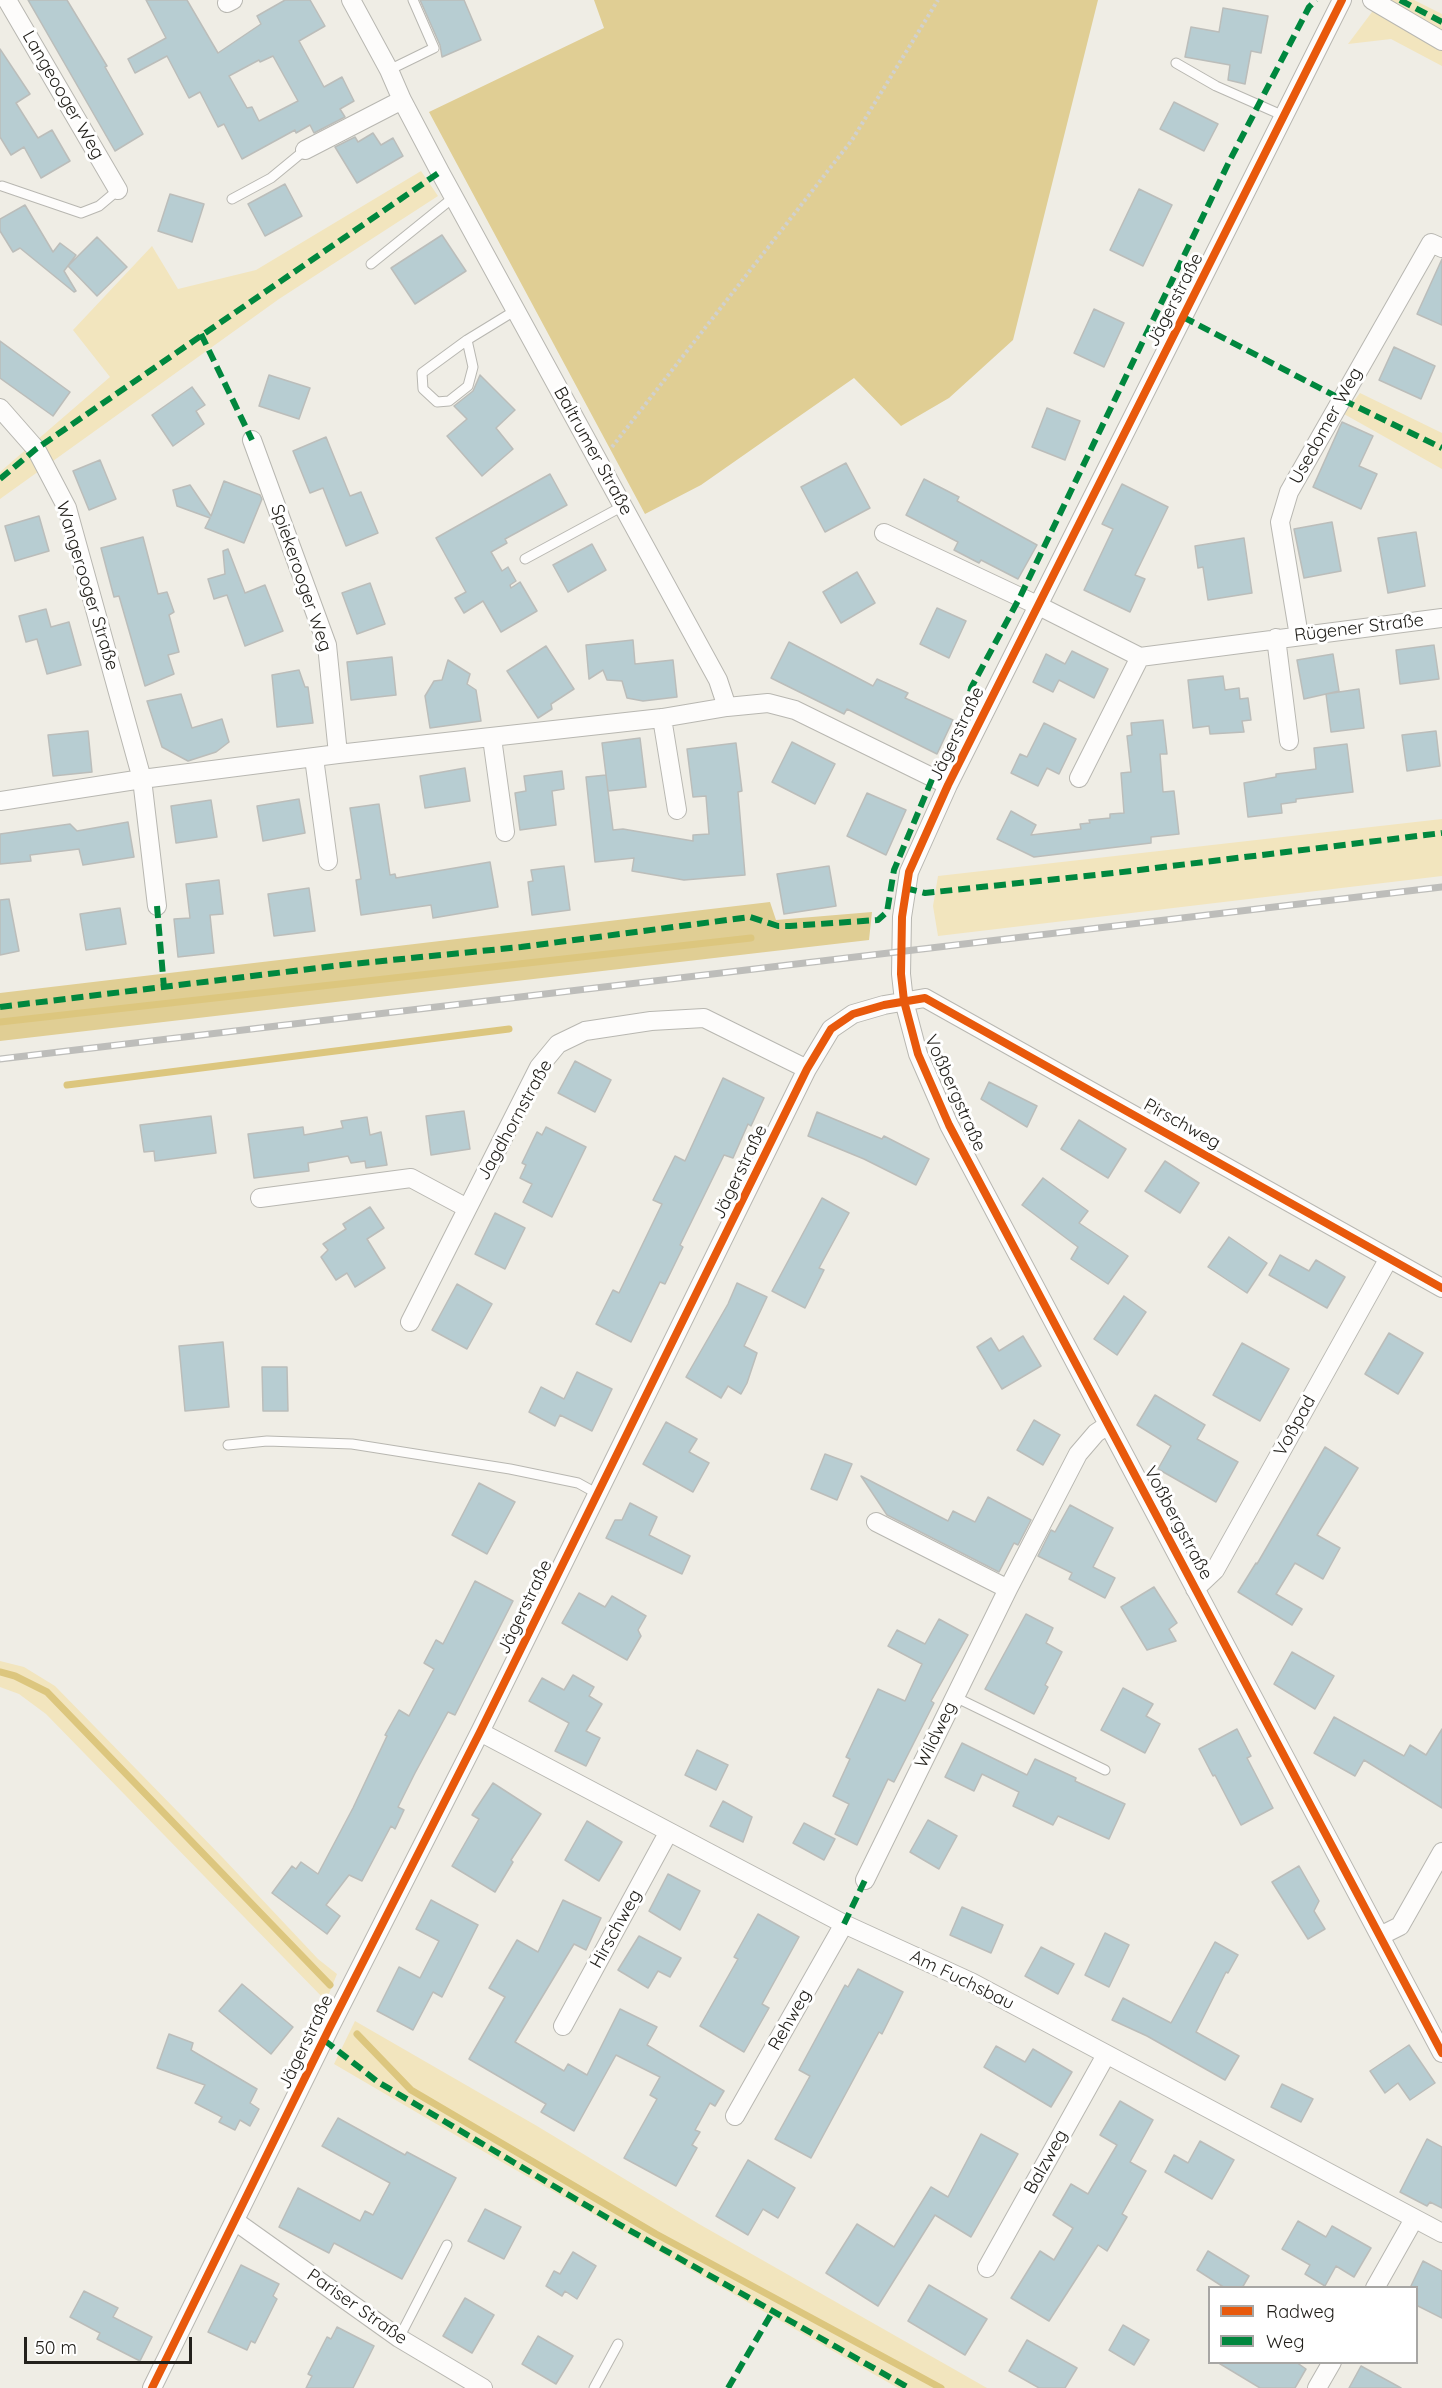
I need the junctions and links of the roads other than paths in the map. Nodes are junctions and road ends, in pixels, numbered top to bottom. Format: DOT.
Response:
graph roads {
  1 [pos="7,0"];
  2 [pos="351,0"];
  3 [pos="413,0"];
  4 [pos="1342,0"];
  5 [pos="1372,0"];
  6 [pos="1442,40"];
  7 [pos="1176,63"];
  8 [pos="389,70"];
  9 [pos="402,100"];
  10 [pos="1284,116"];
  11 [pos="305,150"];
  12 [pos="2,186"];
  13 [pos="118,190"];
  14 [pos="454,197"];
  15 [pos="232,199"];
  16 [pos="1442,248"];
  17 [pos="371,264"];
  18 [pos="516,310"];
  19 [pos="467,340"];
  20 [pos="0,408"];
  21 [pos="252,440"];
  22 [pos="623,506"];
  23 [pos="884,533"];
  24 [pos="525,559"];
  25 [pos="1037,605"];
  26 [pos="1442,618"];
  27 [pos="1299,636"];
  28 [pos="1276,638"];
  29 [pos="1140,657"];
  30 [pos="727,707"];
  31 [pos="662,718"];
  32 [pos="492,738"];
  33 [pos="1289,741"];
  34 [pos="338,754"];
  35 [pos="314,758"];
  36 [pos="1079,778"];
  37 [pos="142,779"];
  38 [pos="948,785"];
  39 [pos="0,801"];
  40 [pos="678,810"];
  41 [pos="505,832"];
  42 [pos="328,861"];
  43 [pos="157,906"];
  44 [pos="904,1001"];
  45 [pos="807,1069"];
  46 [pos="260,1198"];
  47 [pos="467,1208"];
  48 [pos="1389,1258"];
  49 [pos="1442,1288"];
  50 [pos="410,1322"];
  51 [pos="1108,1425"];
  52 [pos="228,1445"];
  53 [pos="598,1494"];
  54 [pos="876,1522"];
  55 [pos="1195,1588"];
  56 [pos="1008,1589"];
  57 [pos="954,1697"];
  58 [pos="480,1732"];
  59 [pos="1106,1770"];
  60 [pos="668,1833"];
  61 [pos="1442,1852"];
  62 [pos="865,1880"];
  63 [pos="844,1924"];
  64 [pos="1380,1936"];
  65 [pos="564,2026"];
  66 [pos="1442,2053"];
  67 [pos="1106,2055"];
  68 [pos="735,2116"];
  69 [pos="1414,2219"];
  70 [pos="235,2221"];
  71 [pos="1442,2233"];
  72 [pos="447,2245"];
  73 [pos="987,2268"];
  74 [pos="1376,2286"];
  75 [pos="399,2338"];
  76 [pos="618,2344"];
  77 [pos="1331,2364"];
  78 [pos="152,2388"];
  79 [pos="483,2388"];
  80 [pos="594,2388"];
  81 [pos="1317,2388"];
  1 -- 13 [label="street, Langeooger Weg"];
  2 -- 8 [label="street, Baltrumer Straße"];
  3 -- 8 [label="lane"];
  4 -- 10 [label="street, Jägerstraße"];
  5 -- 6 [label="street"];
  7 -- 10 [label="lane"];
  8 -- 9 [label="street, Baltrumer Straße"];
  9 -- 11 [label="street"];
  9 -- 14 [label="street, Baltrumer Straße"];
  10 -- 25 [label="street, Jägerstraße"];
  11 -- 15 [label="lane"];
  12 -- 13 [label="lane"];
  14 -- 17 [label="lane"];
  14 -- 18 [label="street, Baltrumer Straße"];
  16 -- 27 [label="street, Usedomer Weg"];
  18 -- 19 [label="lane"];
  18 -- 22 [label="street, Baltrumer Straße"];
  19 -- 19 [label="lane"];
  20 -- 37 [label="street, Wangerooger Straße"];
  21 -- 34 [label="street, Spiekerooger Weg"];
  22 -- 24 [label="lane"];
  22 -- 30 [label="street, Baltrumer Straße"];
  23 -- 25 [label="street"];
  25 -- 29 [label="street"];
  25 -- 38 [label="street, Jägerstraße"];
  26 -- 27 [label="street, Rügener Straße"];
  27 -- 28 [label="street, Rügener Straße"];
  28 -- 29 [label="street, Rügener Straße"];
  28 -- 33 [label="street, Rügener Straße"];
  29 -- 36 [label="street"];
  30 -- 31 [label="street"];
  30 -- 38 [label="street"];
  31 -- 32 [label="street"];
  31 -- 40 [label="street"];
  32 -- 34 [label="street"];
  32 -- 41 [label="street"];
  34 -- 35 [label="street"];
  35 -- 37 [label="street"];
  35 -- 42 [label="street"];
  37 -- 39 [label="street"];
  37 -- 43 [label="street, Wangerooger Straße"];
  38 -- 44 [label="street, Jägerstraße"];
  44 -- 45 [label="street, Jägerstraße"];
  44 -- 48 [label="street, Pirschweg"];
  44 -- 51 [label="street, Voßbergstraße"];
  45 -- 47 [label="street, Jagdhornstraße"];
  45 -- 53 [label="street, Jägerstraße"];
  46 -- 47 [label="street"];
  47 -- 50 [label="street, Jagdhornstraße"];
  48 -- 49 [label="street, Pirschweg"];
  48 -- 55 [label="street, Voßpad"];
  51 -- 55 [label="street, Voßbergstraße"];
  51 -- 56 [label="street, Wildweg"];
  52 -- 53 [label="lane"];
  53 -- 58 [label="street, Jägerstraße"];
  54 -- 56 [label="street"];
  55 -- 64 [label="street, Voßbergstraße"];
  56 -- 57 [label="street, Wildweg"];
  57 -- 59 [label="lane"];
  57 -- 62 [label="street, Wildweg"];
  58 -- 60 [label="street, Am Fuchsbau"];
  58 -- 70 [label="street, Jägerstraße"];
  60 -- 63 [label="street, Am Fuchsbau"];
  60 -- 65 [label="street, Hirschweg"];
  61 -- 64 [label="street"];
  63 -- 67 [label="street, Am Fuchsbau"];
  63 -- 68 [label="street, Rehweg"];
  64 -- 66 [label="street, Voßbergstraße"];
  67 -- 69 [label="street, Am Fuchsbau"];
  67 -- 73 [label="street, Balzweg"];
  69 -- 71 [label="street, Am Fuchsbau"];
  69 -- 74 [label="street"];
  70 -- 75 [label="street, Pariser Straße"];
  70 -- 78 [label="street, Jägerstraße"];
  72 -- 75 [label="lane"];
  75 -- 79 [label="street, Pariser Straße"];
  76 -- 80 [label="lane"];
  77 -- 81 [label="street"];
}
